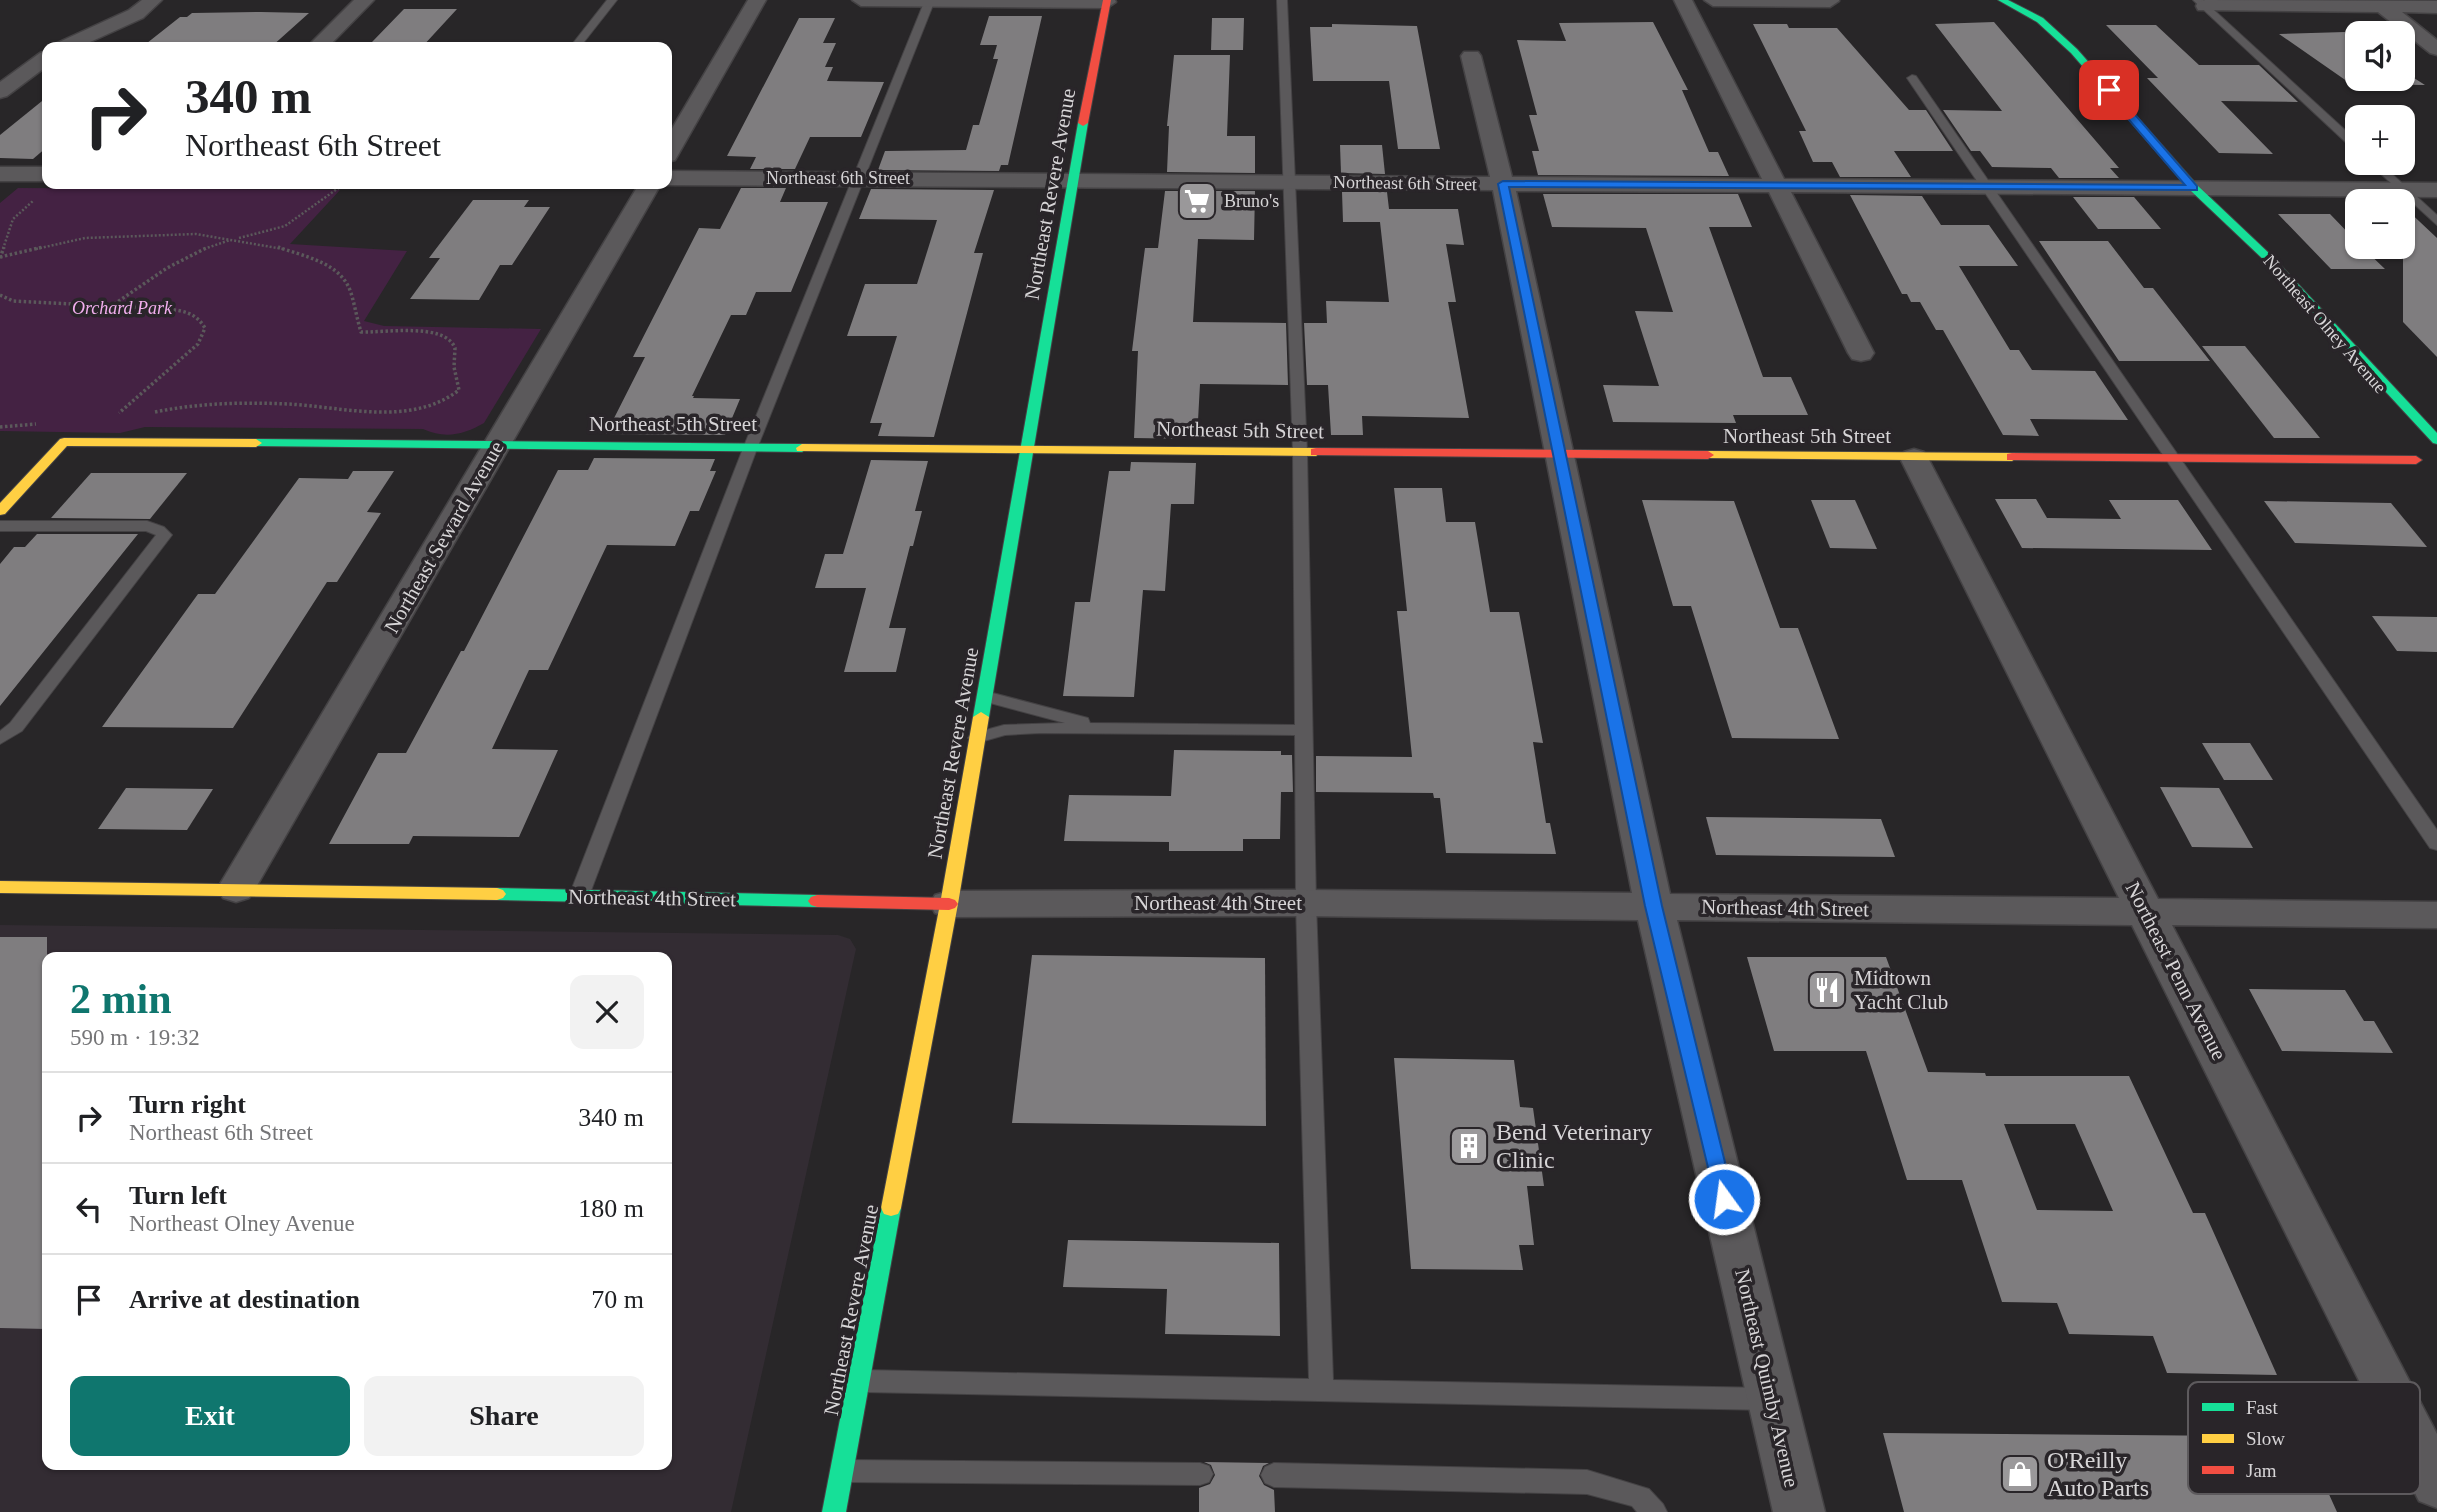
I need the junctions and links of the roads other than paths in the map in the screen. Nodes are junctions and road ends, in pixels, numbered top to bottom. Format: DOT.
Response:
graph roads {
  1 [pos="153,0"];
  2 [pos="365,0"];
  3 [pos="612,0"];
  4 [pos="758,0"];
  5 [pos="861,0"];
  6 [pos="930,0"];
  7 [pos="1282,0"];
  8 [pos="1684,0"];
  9 [pos="1713,0"];
  10 [pos="2002,0"];
  11 [pos="1107,1"];
  12 [pos="1830,1"];
  13 [pos="2202,3"];
  14 [pos="2378,4"];
  15 [pos="2437,7"];
  16 [pos="75,42"];
  17 [pos="322,42"];
  18 [pos="579,42"];
  19 [pos="2437,49"];
  20 [pos="1471,56"];
  21 [pos="42,61"];
  22 [pos="1912,78"];
  23 [pos="0,92"];
  24 [pos="2345,136"];
  25 [pos="672,146"];
  26 [pos="0,174"];
  27 [pos="2387,175"];
  28 [pos="672,178"];
  29 [pos="859,178"];
  30 [pos="1072,180"];
  31 [pos="1289,182"];
  32 [pos="42,183"];
  33 [pos="1503,184"];
  34 [pos="1777,186"];
  35 [pos="1986,186"];
  36 [pos="2194,188"];
  37 [pos="647,189"];
  38 [pos="2345,189"];
  39 [pos="2402,189"];
  40 [pos="2415,190"];
  41 [pos="2437,190"];
  42 [pos="2415,201"];
  43 [pos="2437,221"];
  44 [pos="2213,229"];
  45 [pos="1861,353"];
  46 [pos="2437,440"];
  47 [pos="2400,441"];
  48 [pos="499,444"];
  49 [pos="751,446"];
  50 [pos="1027,449"];
  51 [pos="1300,452"];
  52 [pos="1561,455"];
  53 [pos="1914,458"];
  54 [pos="2173,458"];
  55 [pos="2416,460"];
  56 [pos="2430,477"];
  57 [pos="0,511"];
  58 [pos="0,526"];
  59 [pos="985,696"];
  60 [pos="1095,727"];
  61 [pos="1304,730"];
  62 [pos="977,738"];
  63 [pos="0,739"];
  64 [pos="2437,844"];
  65 [pos="0,887"];
  66 [pos="236,889"];
  67 [pos="579,896"];
  68 [pos="1306,903"];
  69 [pos="949,904"];
  70 [pos="1654,906"];
  71 [pos="2147,912"];
  72 [pos="2437,915"];
  73 [pos="859,1381"];
  74 [pos="2385,1382"];
  75 [pos="1321,1391"];
  76 [pos="1773,1399"];
  77 [pos="2420,1451"];
  78 [pos="841,1471"];
  79 [pos="1200,1474"];
  80 [pos="1274,1475"];
  81 [pos="2437,1485"];
  82 [pos="834,1512"];
  83 [pos="1654,1512"];
  84 [pos="1799,1512"];
  1 -- 16 [label="street"];
  2 -- 17 [label="street"];
  3 -- 18 [label="lane"];
  4 -- 25 [label="street"];
  5 -- 6 [label="street"];
  6 -- 11 [label="street"];
  6 -- 29 [label="lane"];
  7 -- 31 [label="lane"];
  8 -- 34 [label="street"];
  9 -- 12 [label="street"];
  10 -- 36 [label="street, Northeast Olney Avenue"];
  11 -- 30 [label="street, Northeast Revere Avenue"];
  13 -- 14 [label="street"];
  13 -- 24 [label="lane"];
  14 -- 15 [label="street"];
  14 -- 19 [label="street"];
  20 -- 33 [label="street, Northeast Quimby Avenue"];
  21 -- 23 [label="street"];
  22 -- 35 [label="lane"];
  26 -- 32 [label="street"];
  27 -- 39 [label="lane"];
  28 -- 29 [label="street, Northeast 6th Street"];
  29 -- 30 [label="street, Northeast 6th Street"];
  29 -- 49 [label="lane"];
  30 -- 31 [label="street, Northeast 6th Street"];
  30 -- 50 [label="street, Northeast Revere Avenue"];
  31 -- 33 [label="street, Northeast 6th Street"];
  31 -- 51 [label="lane"];
  33 -- 34 [label="street, Northeast 6th Street"];
  33 -- 52 [label="street, Northeast Quimby Avenue"];
  34 -- 35 [label="street, Northeast 6th Street"];
  34 -- 45 [label="street"];
  35 -- 36 [label="street, Northeast 6th Street"];
  35 -- 54 [label="lane"];
  36 -- 38 [label="street, Northeast 6th Street"];
  36 -- 44 [label="street, Northeast Olney Avenue"];
  36 -- 46 [label="street, Northeast Olney Avenue"];
  37 -- 48 [label="street, Northeast Seward Avenue"];
  40 -- 41 [label="street, Northeast 6th Street"];
  42 -- 43 [label="lane"];
  47 -- 55 [label="street"];
  48 -- 49 [label="street, Northeast 5th Street"];
  48 -- 57 [label="street, Northeast 5th Street"];
  48 -- 66 [label="street, Northeast Seward Avenue"];
  49 -- 50 [label="street, Northeast 5th Street"];
  49 -- 67 [label="lane"];
  50 -- 51 [label="street, Northeast 5th Street"];
  50 -- 59 [label="street, Northeast Revere Avenue"];
  51 -- 52 [label="street, Northeast 5th Street"];
  51 -- 61 [label="lane"];
  52 -- 53 [label="street, Northeast 5th Street"];
  52 -- 70 [label="street, Northeast Quimby Avenue"];
  53 -- 54 [label="street, Northeast 5th Street"];
  53 -- 71 [label="street, Northeast Penn Avenue"];
  54 -- 55 [label="street, Northeast 5th Street"];
  54 -- 64 [label="lane"];
  55 -- 56 [label="street"];
  58 -- 63 [label="lane"];
  59 -- 60 [label="lane"];
  59 -- 62 [label="street, Northeast Revere Avenue"];
  60 -- 61 [label="lane"];
  60 -- 62 [label="lane"];
  61 -- 68 [label="lane"];
  62 -- 69 [label="street, Northeast Revere Avenue"];
  65 -- 66 [label="street, Northeast 4th Street"];
  66 -- 67 [label="street, Northeast 4th Street"];
  67 -- 69 [label="street, Northeast 4th Street"];
  68 -- 69 [label="street, Northeast 4th Street"];
  68 -- 70 [label="street, Northeast 4th Street"];
  68 -- 75 [label="lane"];
  69 -- 73 [label="street, Northeast Revere Avenue"];
  70 -- 71 [label="street, Northeast 4th Street"];
  70 -- 76 [label="street, Northeast Quimby Avenue"];
  71 -- 72 [label="street, Northeast 4th Street"];
  71 -- 74 [label="street, Northeast Penn Avenue"];
  73 -- 75 [label="lane"];
  73 -- 78 [label="street, Northeast Revere Avenue"];
  75 -- 76 [label="lane"];
  76 -- 84 [label="street, Northeast Quimby Avenue"];
  77 -- 81 [label="street, Northeast Penn Avenue"];
  78 -- 79 [label="lane"];
  78 -- 82 [label="street, Northeast Revere Avenue"];
  80 -- 83 [label="lane"];
}
